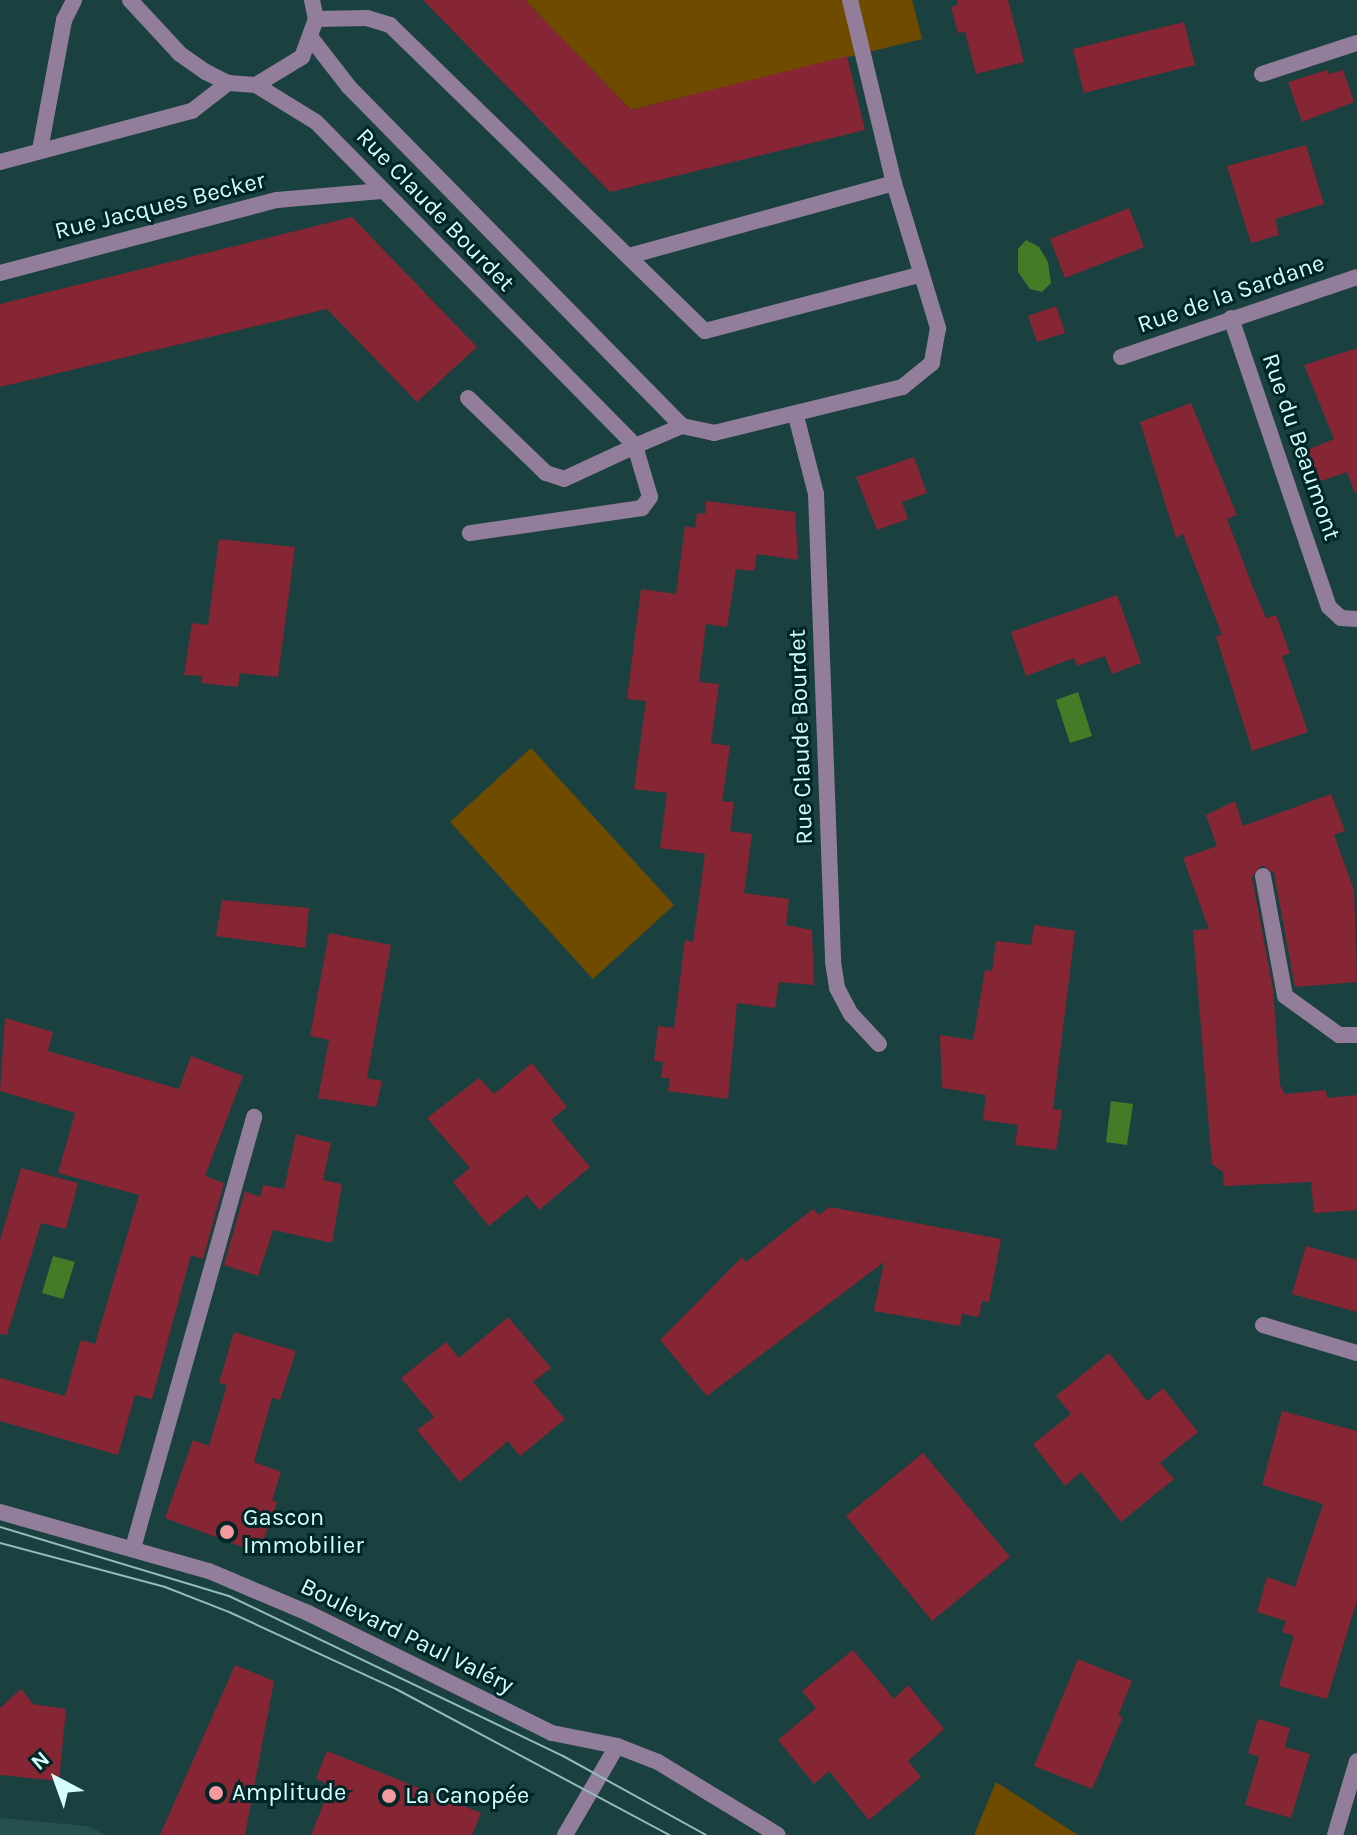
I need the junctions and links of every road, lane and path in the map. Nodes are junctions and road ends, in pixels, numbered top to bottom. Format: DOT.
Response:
graph roads {
  1 [pos="74,0"];
  2 [pos="130,0"];
  3 [pos="312,0"];
  4 [pos="850,0"];
  5 [pos="316,19"];
  6 [pos="311,38"];
  7 [pos="1357,43"];
  8 [pos="1262,74"];
  9 [pos="228,83"];
  10 [pos="256,85"];
  11 [pos="40,150"];
  12 [pos="0,162"];
  13 [pos="894,183"];
  14 [pos="382,191"];
  15 [pos="629,256"];
  16 [pos="0,273"];
  17 [pos="922,274"];
  18 [pos="1357,277"];
  19 [pos="1231,318"];
  20 [pos="1121,357"];
  21 [pos="468,398"];
  22 [pos="796,416"];
  23 [pos="682,426"];
  24 [pos="635,446"];
  25 [pos="470,533"];
  26 [pos="1357,619"];
  27 [pos="1263,876"];
  28 [pos="1357,1035"];
  29 [pos="879,1044"];
  30 [pos="254,1117"];
  31 [pos="1263,1325"];
  32 [pos="1357,1353"];
  33 [pos="0,1512"];
  34 [pos="133,1548"];
  35 [pos="617,1746"];
  36 [pos="1357,1761"];
  37 [pos="565,1835"];
  38 [pos="778,1835"];
  39 [pos="1335,1835"];
  1 -- 11 [label="street"];
  2 -- 9 [label="street"];
  3 -- 5 [label="street"];
  4 -- 13 [label="street"];
  5 -- 6 [label="street"];
  5 -- 15 [label="street"];
  6 -- 10 [label="street"];
  6 -- 23 [label="street, Rue Claude Bourdet"];
  7 -- 8 [label="street"];
  9 -- 10 [label="street"];
  9 -- 11 [label="street"];
  10 -- 14 [label="street, Rue Claude Bourdet"];
  11 -- 12 [label="street"];
  13 -- 15 [label="street"];
  13 -- 17 [label="street"];
  14 -- 16 [label="street, Rue Jacques Becker"];
  14 -- 24 [label="street, Rue Claude Bourdet"];
  15 -- 17 [label="street"];
  17 -- 22 [label="street"];
  18 -- 19 [label="street, Rue de la Sardane"];
  19 -- 20 [label="street, Rue de la Sardane"];
  19 -- 26 [label="street, Rue du Beaumont"];
  21 -- 24 [label="street"];
  22 -- 23 [label="street"];
  22 -- 29 [label="street, Rue Claude Bourdet"];
  23 -- 24 [label="street"];
  24 -- 25 [label="street"];
  27 -- 28 [label="street"];
  30 -- 34 [label="street"];
  31 -- 32 [label="street"];
  33 -- 34 [label="street, Boulevard Paul Valéry"];
  34 -- 35 [label="street, Boulevard Paul Valéry"];
  35 -- 37 [label="street"];
  35 -- 38 [label="street, Boulevard Paul Valéry"];
  36 -- 39 [label="street"];
}
